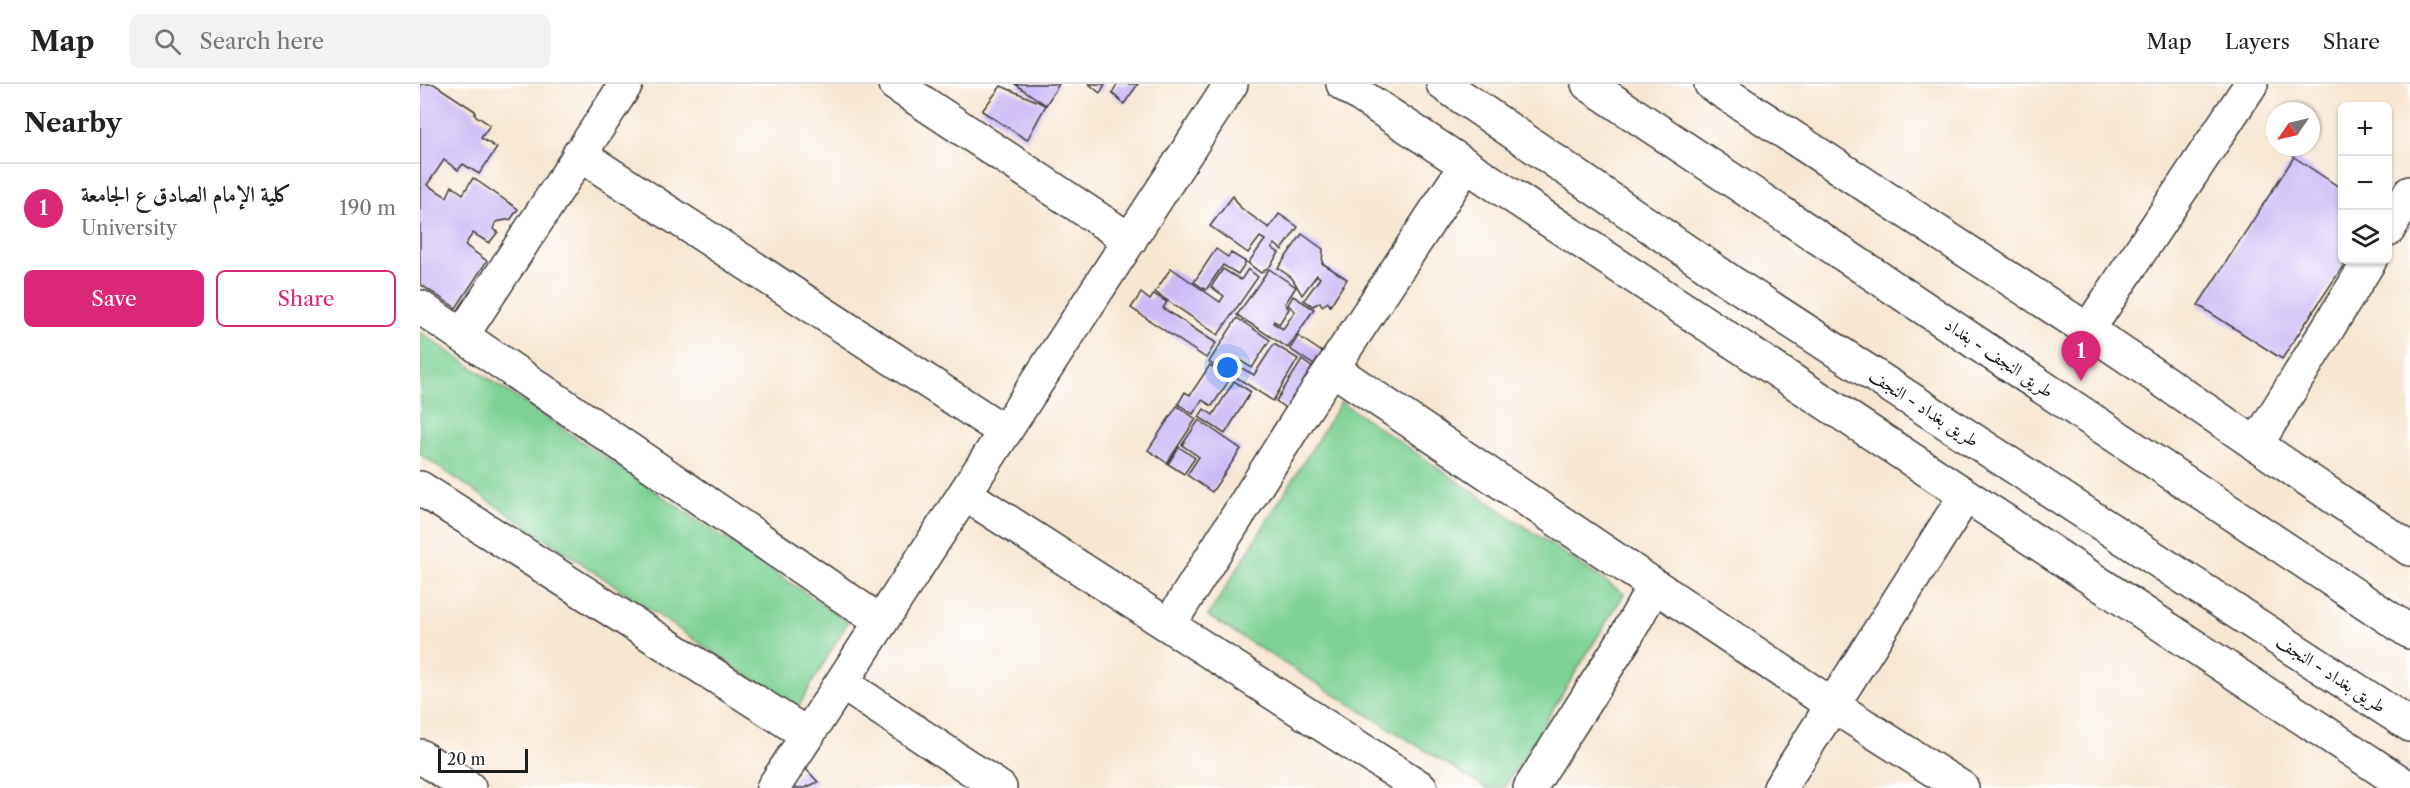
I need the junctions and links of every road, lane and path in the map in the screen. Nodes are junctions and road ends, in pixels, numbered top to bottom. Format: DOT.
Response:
graph roads {
  1 [pos="626,84"];
  2 [pos="895,84"];
  3 [pos="1231,84"];
  4 [pos="1343,84"];
  5 [pos="1588,84"];
  6 [pos="1711,84"];
  7 [pos="2251,84"];
  8 [pos="1448,86"];
  9 [pos="579,154"];
  10 [pos="1466,165"];
  11 [pos="2410,193"];
  12 [pos="2392,223"];
  13 [pos="1130,240"];
  14 [pos="2368,264"];
  15 [pos="420,307"];
  16 [pos="2088,330"];
  17 [pos="463,334"];
  18 [pos="1333,369"];
  19 [pos="1005,432"];
  20 [pos="2256,445"];
  21 [pos="420,488"];
  22 [pos="965,494"];
  23 [pos="1965,496"];
  24 [pos="2410,549"];
  25 [pos="1654,586"];
  26 [pos="881,622"];
  27 [pos="1169,625"];
  28 [pos="2410,632"];
  29 [pos="842,682"];
  30 [pos="1832,705"];
  31 [pos="2410,725"];
  32 [pos="808,735"];
  33 [pos="420,756"];
  34 [pos="469,788"];
  35 [pos="773,788"];
  36 [pos="1000,788"];
  37 [pos="1422,788"];
  38 [pos="1530,788"];
  39 [pos="1780,788"];
  40 [pos="1962,788"];
  41 [pos="2409,788"];
  1 -- 9 [label="street"];
  2 -- 13 [label="street"];
  3 -- 13 [label="street"];
  4 -- 10 [label="street"];
  5 -- 28 [label="street, طريق النجف - بغداد"];
  6 -- 16 [label="street"];
  7 -- 16 [label="street"];
  8 -- 31 [label="street, طريق بغداد - النجف"];
  9 -- 17 [label="street"];
  9 -- 19 [label="street"];
  10 -- 18 [label="street"];
  10 -- 23 [label="street"];
  11 -- 12 [label="street"];
  13 -- 19 [label="street"];
  14 -- 20 [label="street"];
  15 -- 17 [label="street"];
  16 -- 20 [label="street"];
  17 -- 26 [label="street"];
  18 -- 25 [label="street"];
  18 -- 27 [label="street"];
  19 -- 22 [label="street"];
  20 -- 24 [label="street"];
  21 -- 32 [label="street"];
  22 -- 26 [label="street"];
  22 -- 27 [label="street"];
  23 -- 30 [label="street"];
  23 -- 41 [label="street"];
  25 -- 30 [label="street"];
  25 -- 38 [label="street"];
  26 -- 29 [label="street"];
  27 -- 37 [label="street"];
  29 -- 32 [label="street"];
  29 -- 36 [label="street"];
  30 -- 39 [label="street"];
  30 -- 40 [label="street"];
  32 -- 35 [label="street"];
  33 -- 34 [label="street"];
}
